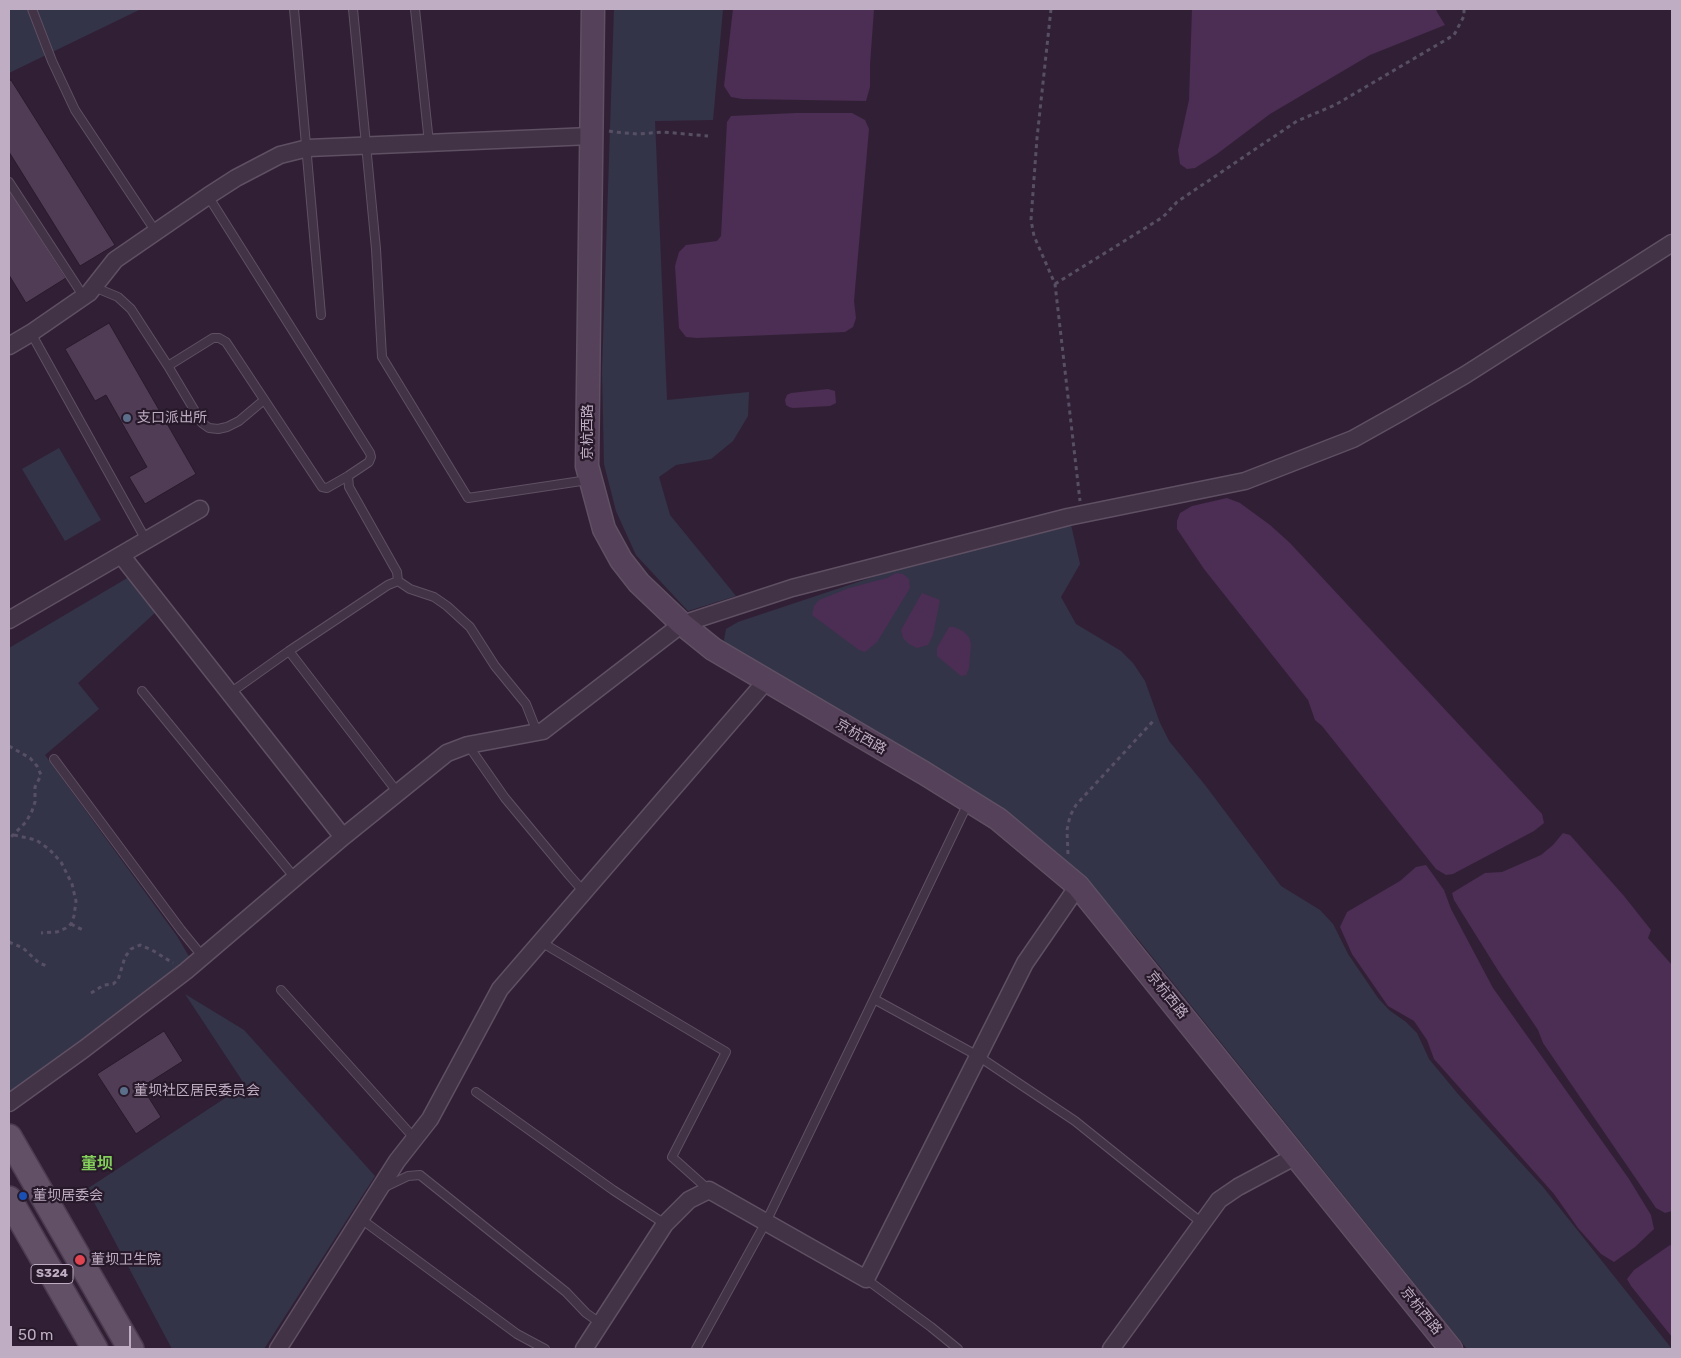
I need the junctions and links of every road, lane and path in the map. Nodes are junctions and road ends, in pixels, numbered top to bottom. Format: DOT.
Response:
graph roads {
  1 [pos="32,9"];
  2 [pos="294,9"];
  3 [pos="352,9"];
  4 [pos="415,9"];
  5 [pos="593,9"];
  6 [pos="1051,9"];
  7 [pos="1464,9"];
  8 [pos="591,130"];
  9 [pos="708,136"];
  10 [pos="429,143"];
  11 [pos="366,146"];
  12 [pos="308,148"];
  13 [pos="9,182"];
  14 [pos="208,196"];
  15 [pos="156,232"];
  16 [pos="1672,243"];
  17 [pos="1055,284"];
  18 [pos="89,292"];
  19 [pos="321,315"];
  20 [pos="31,333"];
  21 [pos="9,346"];
  22 [pos="168,366"];
  23 [pos="264,400"];
  24 [pos="348,476"];
  25 [pos="591,479"];
  26 [pos="200,508"];
  27 [pos="1081,514"];
  28 [pos="146,540"];
  29 [pos="121,555"];
  30 [pos="398,581"];
  31 [pos="9,620"];
  32 [pos="682,624"];
  33 [pos="290,651"];
  34 [pos="766,681"];
  35 [pos="142,691"];
  36 [pos="230,693"];
  37 [pos="1155,719"];
  38 [pos="537,732"];
  39 [pos="468,745"];
  40 [pos="9,746"];
  41 [pos="54,759"];
  42 [pos="398,793"];
  43 [pos="969,801"];
  44 [pos="14,835"];
  45 [pos="343,837"];
  46 [pos="9,839"];
  47 [pos="295,878"];
  48 [pos="1072,882"];
  49 [pos="584,892"];
  50 [pos="71,924"];
  51 [pos="82,930"];
  52 [pos="41,933"];
  53 [pos="9,942"];
  54 [pos="541,942"];
  55 [pos="203,957"];
  56 [pos="47,966"];
  57 [pos="186,971"];
  58 [pos="281,990"];
  59 [pos="91,993"];
  60 [pos="874,999"];
  61 [pos="978,1056"];
  62 [pos="476,1092"];
  63 [pos="9,1103"];
  64 [pos="9,1137"];
  65 [pos="414,1139"];
  66 [pos="1296,1156"];
  67 [pos="379,1190"];
  68 [pos="710,1190"];
  69 [pos="9,1199"];
  70 [pos="360,1219"];
  71 [pos="766,1222"];
  72 [pos="1202,1222"];
  73 [pos="665,1224"];
  74 [pos="866,1279"];
  75 [pos="600,1323"];
  76 [pos="95,1349"];
  77 [pos="131,1349"];
  78 [pos="278,1349"];
  79 [pos="546,1349"];
  80 [pos="584,1349"];
  81 [pos="696,1349"];
  82 [pos="958,1349"];
  83 [pos="1111,1349"];
  84 [pos="1451,1349"];
  1 -- 15 [label="lane"];
  2 -- 12 [label="lane"];
  3 -- 11 [label="lane"];
  4 -- 10 [label="lane"];
  5 -- 8 [label="main road, 京杭西路"];
  6 -- 17 [label="path"];
  7 -- 17 [label="path"];
  8 -- 9 [label="path"];
  8 -- 10 [label="street"];
  8 -- 25 [label="main road, 京杭西路"];
  10 -- 11 [label="street"];
  11 -- 12 [label="street"];
  11 -- 25 [label="lane"];
  12 -- 14 [label="street"];
  12 -- 19 [label="lane"];
  13 -- 18 [label="lane"];
  14 -- 15 [label="street"];
  14 -- 24 [label="lane"];
  15 -- 18 [label="street"];
  16 -- 27 [label="street"];
  17 -- 27 [label="path"];
  18 -- 20 [label="street"];
  18 -- 22 [label="lane"];
  20 -- 21 [label="street"];
  20 -- 28 [label="lane"];
  22 -- 23 [label="lane"];
  22 -- 23 [label="lane"];
  23 -- 24 [label="lane"];
  24 -- 30 [label="lane"];
  25 -- 32 [label="main road, 京杭西路"];
  26 -- 28 [label="street"];
  27 -- 32 [label="street"];
  28 -- 29 [label="street"];
  29 -- 31 [label="street"];
  29 -- 36 [label="street"];
  30 -- 33 [label="lane"];
  30 -- 38 [label="lane"];
  32 -- 34 [label="main road, 京杭西路"];
  32 -- 38 [label="street"];
  33 -- 36 [label="lane"];
  33 -- 42 [label="lane"];
  34 -- 43 [label="main road, 京杭西路"];
  34 -- 49 [label="street"];
  35 -- 47 [label="lane"];
  36 -- 45 [label="street"];
  37 -- 48 [label="path"];
  38 -- 39 [label="street"];
  39 -- 42 [label="street"];
  39 -- 49 [label="lane"];
  40 -- 44 [label="path"];
  41 -- 55 [label="lane"];
  42 -- 45 [label="street"];
  43 -- 48 [label="main road, 京杭西路"];
  43 -- 60 [label="lane"];
  44 -- 46 [label="path"];
  44 -- 50 [label="path"];
  45 -- 47 [label="street"];
  47 -- 55 [label="street"];
  48 -- 61 [label="street"];
  48 -- 66 [label="main road, 京杭西路"];
  49 -- 54 [label="street"];
  50 -- 51 [label="path"];
  50 -- 52 [label="path"];
  53 -- 56 [label="path"];
  54 -- 65 [label="street"];
  54 -- 68 [label="lane"];
  55 -- 57 [label="street"];
  57 -- 59 [label="path"];
  57 -- 63 [label="street"];
  58 -- 65 [label="lane"];
  60 -- 61 [label="lane"];
  60 -- 71 [label="lane"];
  61 -- 72 [label="lane"];
  61 -- 74 [label="street"];
  62 -- 73 [label="lane"];
  64 -- 77 [label="main road, S324"];
  65 -- 67 [label="street"];
  66 -- 72 [label="street"];
  66 -- 84 [label="main road, 京杭西路"];
  67 -- 70 [label="street"];
  67 -- 75 [label="lane"];
  68 -- 71 [label="street"];
  68 -- 73 [label="street"];
  69 -- 76 [label="main road, S324"];
  70 -- 78 [label="street"];
  70 -- 79 [label="lane"];
  71 -- 74 [label="street"];
  71 -- 81 [label="lane"];
  72 -- 83 [label="street"];
  73 -- 75 [label="street"];
  74 -- 82 [label="lane"];
  75 -- 80 [label="street"];
}
